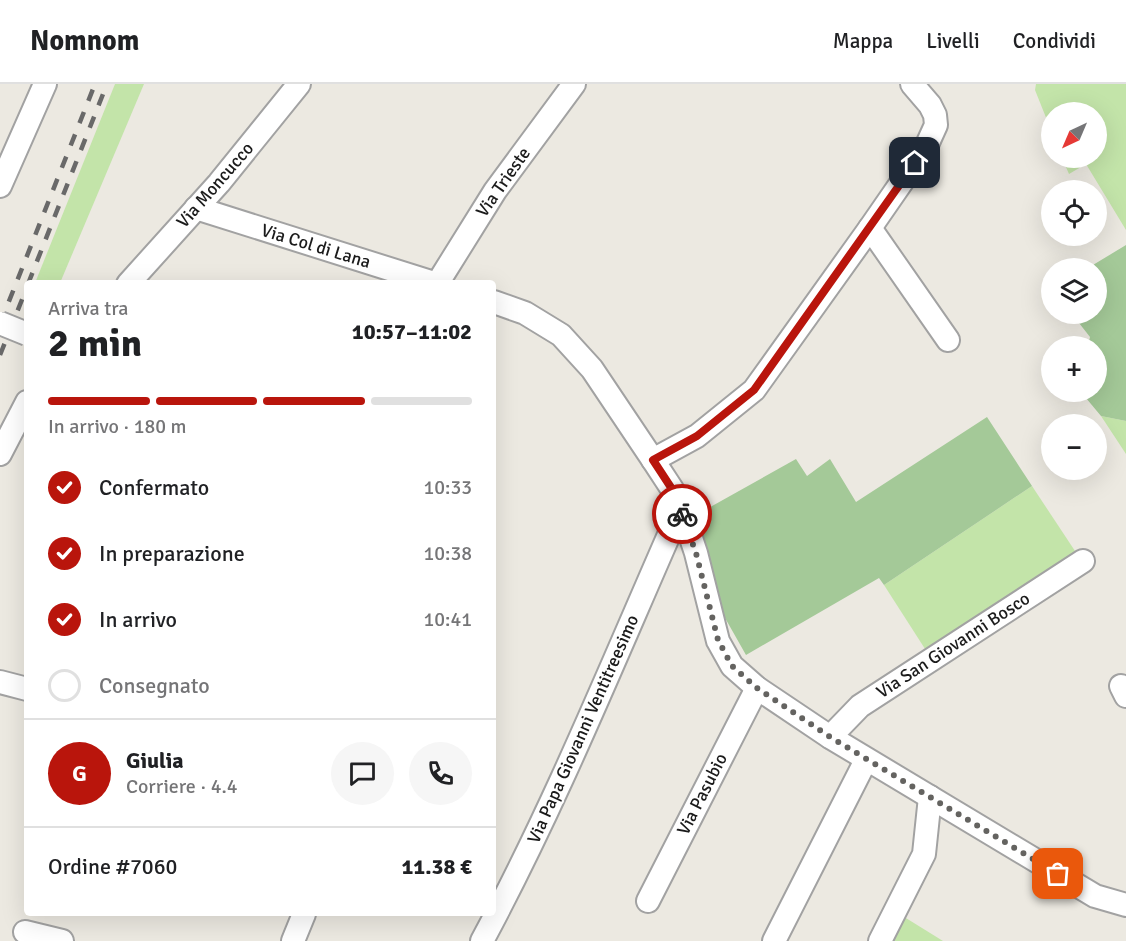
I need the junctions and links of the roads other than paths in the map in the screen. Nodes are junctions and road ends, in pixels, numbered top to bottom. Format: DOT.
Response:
graph roads {
  1 [pos="45,84"];
  2 [pos="299,84"];
  3 [pos="574,84"];
  4 [pos="912,84"];
  5 [pos="6,153"];
  6 [pos="0,186"];
  7 [pos="196,208"];
  8 [pos="870,228"];
  9 [pos="132,280"];
  10 [pos="425,280"];
  11 [pos="440,280"];
  12 [pos="496,310"];
  13 [pos="0,323"];
  14 [pos="24,333"];
  15 [pos="948,340"];
  16 [pos="24,408"];
  17 [pos="0,454"];
  18 [pos="653,460"];
  19 [pos="685,520"];
  20 [pos="1083,561"];
  21 [pos="0,682"];
  22 [pos="24,688"];
  23 [pos="757,688"];
  24 [pos="830,737"];
  25 [pos="866,760"];
  26 [pos="930,797"];
  27 [pos="648,901"];
  28 [pos="1126,905"];
  29 [pos="496,915"];
  30 [pos="303,916"];
  31 [pos="495,916"];
  32 [pos="26,929"];
  33 [pos="62,941"];
  34 [pos="293,941"];
  35 [pos="482,941"];
  36 [pos="774,941"];
  37 [pos="880,941"];
  1 -- 5 [label="street"];
  2 -- 7 [label="street, Via Moncucco"];
  3 -- 11 [label="street, Via Trieste"];
  4 -- 8 [label="street"];
  5 -- 6 [label="street"];
  7 -- 9 [label="street, Via Moncucco"];
  7 -- 10 [label="street, Via Col di Lana"];
  8 -- 15 [label="street"];
  8 -- 18 [label="street"];
  12 -- 18 [label="street"];
  13 -- 14 [label="street, bridge"];
  16 -- 17 [label="street"];
  18 -- 19 [label="street"];
  19 -- 23 [label="street"];
  19 -- 29 [label="street, Via Papa Giovanni Ventitreesimo"];
  20 -- 24 [label="street, Via San Giovanni Bosco"];
  21 -- 22 [label="street"];
  23 -- 24 [label="street"];
  23 -- 27 [label="street, Via Pasubio"];
  24 -- 25 [label="street"];
  25 -- 26 [label="street"];
  25 -- 36 [label="street"];
  26 -- 28 [label="street"];
  26 -- 37 [label="street"];
  30 -- 34 [label="street"];
  31 -- 35 [label="street, Via Papa Giovanni Ventitreesimo"];
  32 -- 33 [label="street"];
}
